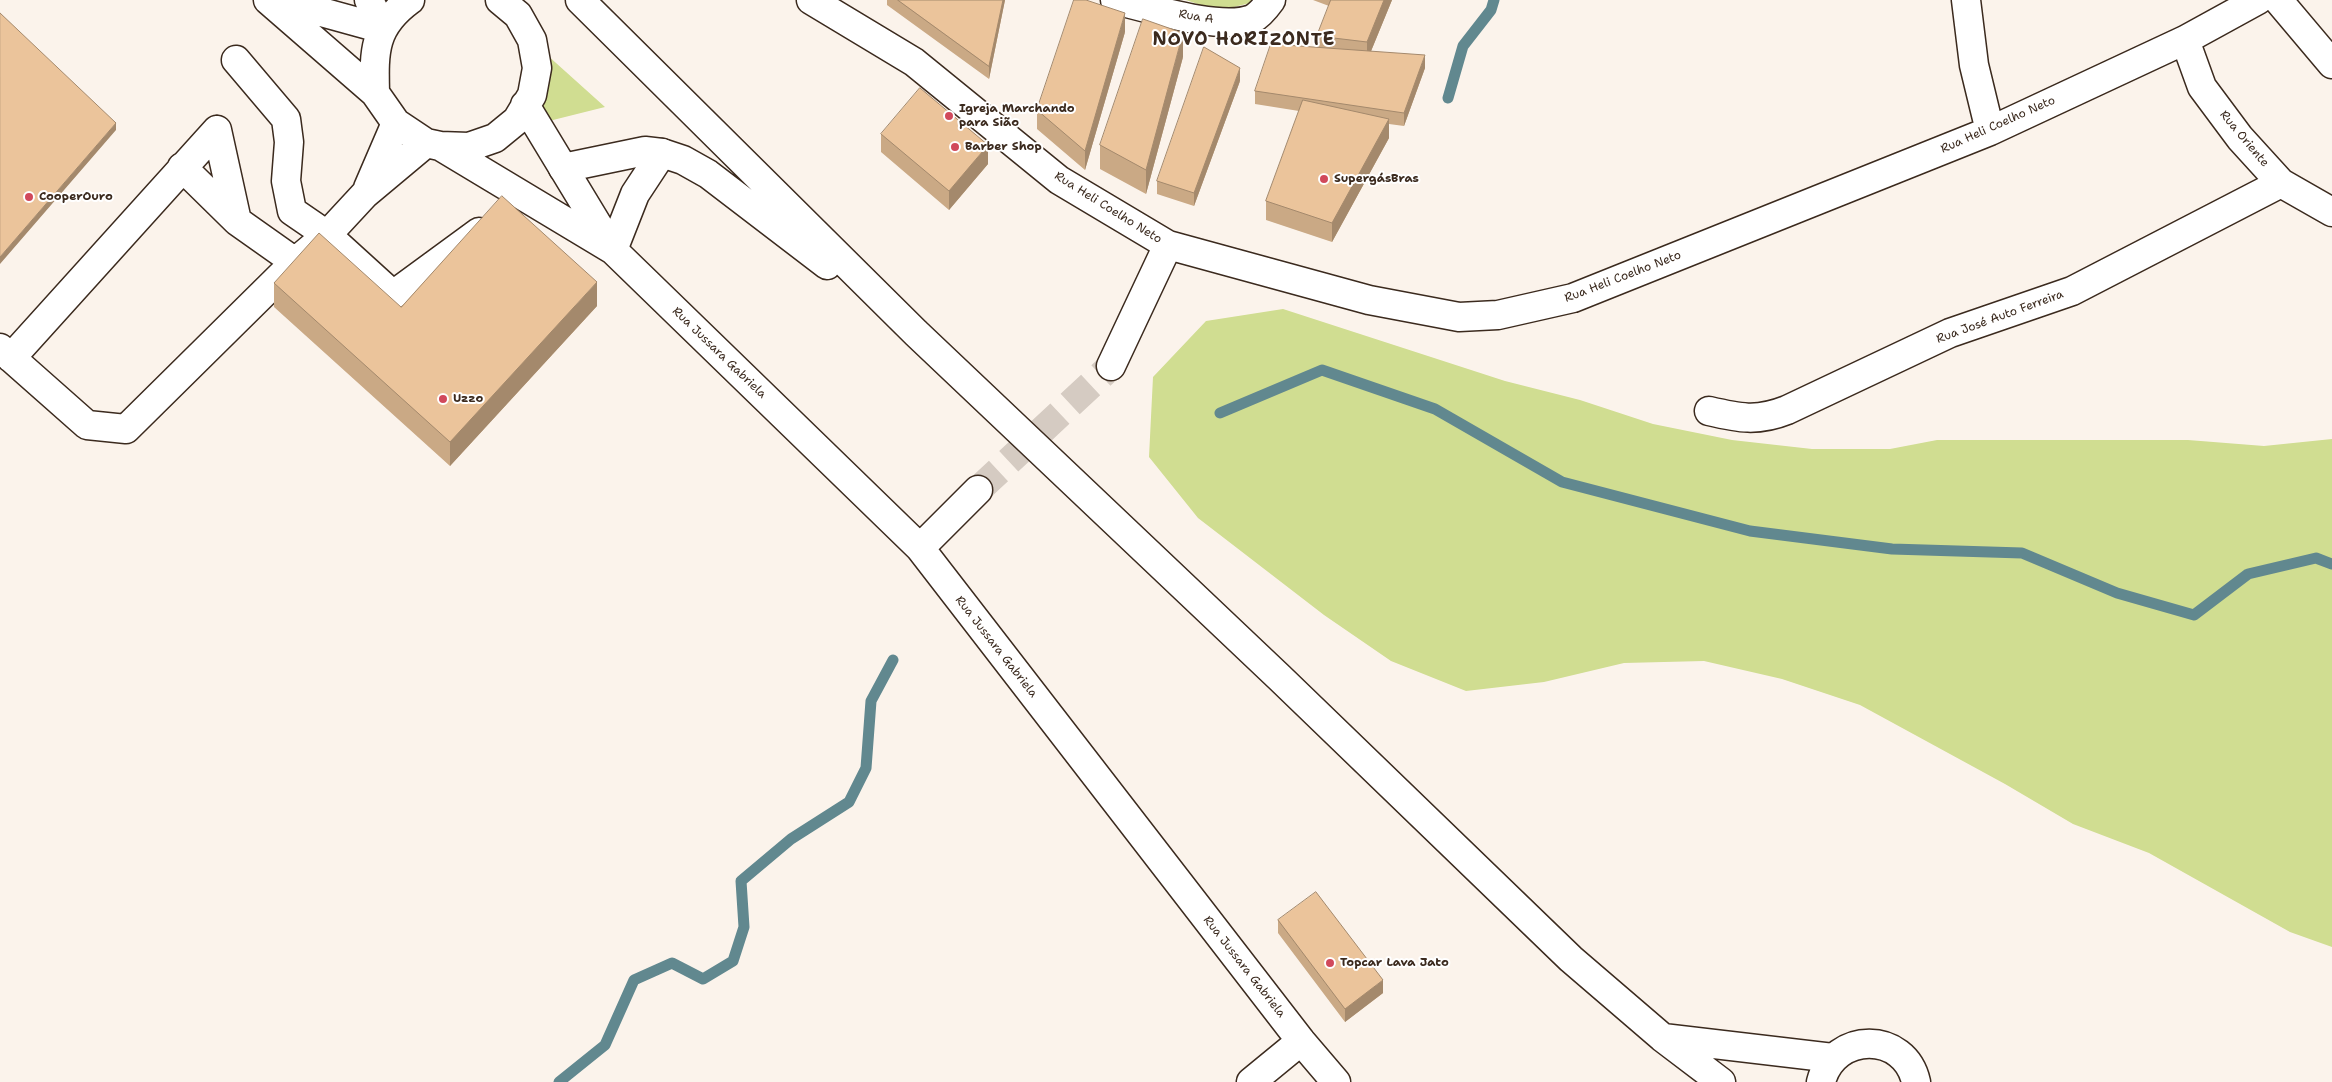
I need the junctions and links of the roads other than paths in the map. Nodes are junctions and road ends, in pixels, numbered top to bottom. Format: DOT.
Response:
graph roads {
  1 [pos="268,0"];
  2 [pos="278,0"];
  3 [pos="369,0"];
  4 [pos="410,0"];
  5 [pos="500,0"];
  6 [pos="580,0"];
  7 [pos="811,0"];
  8 [pos="1115,0"];
  9 [pos="1271,0"];
  10 [pos="1966,0"];
  11 [pos="2258,0"];
  12 [pos="2278,0"];
  13 [pos="383,29"];
  14 [pos="2186,40"];
  15 [pos="236,60"];
  16 [pos="2332,64"];
  17 [pos="375,93"];
  18 [pos="526,105"];
  19 [pos="396,123"];
  20 [pos="1990,131"];
  21 [pos="433,145"];
  22 [pos="662,153"];
  23 [pos="182,167"];
  24 [pos="563,168"];
  25 [pos="2282,183"];
  26 [pos="365,194"];
  27 [pos="526,197"];
  28 [pos="2332,212"];
  29 [pos="237,221"];
  30 [pos="327,235"];
  31 [pos="1168,245"];
  32 [pos="613,250"];
  33 [pos="295,262"];
  34 [pos="916,333"];
  35 [pos="5,353"];
  36 [pos="1111,366"];
  37 [pos="1708,411"];
  38 [pos="978,490"];
  39 [pos="920,548"];
  40 [pos="1663,1038"];
  41 [pos="1301,1041"];
  42 [pos="1827,1070"];
  43 [pos="1251,1082"];
  44 [pos="1336,1082"];
  45 [pos="1721,1082"];
  46 [pos="1916,1082"];
  1 -- 17 [label="street"];
  2 -- 13 [label="street"];
  3 -- 13 [label="street"];
  4 -- 13 [label="street"];
  5 -- 18 [label="street"];
  6 -- 34 [label="street"];
  7 -- 31 [label="street, Rua Heli Coelho Neto"];
  8 -- 9 [label="street, Rua A"];
  10 -- 20 [label="street"];
  11 -- 14 [label="street, Rua Heli Coelho Neto"];
  12 -- 16 [label="street"];
  13 -- 17 [label="street"];
  14 -- 20 [label="street, Rua Heli Coelho Neto"];
  14 -- 25 [label="street, Rua Oriente"];
  15 -- 30 [label="street"];
  17 -- 19 [label="street"];
  18 -- 21 [label="street"];
  18 -- 24 [label="street, Rua Jussara Gabriela"];
  19 -- 21 [label="street, Rua Jussara Gabriela"];
  19 -- 26 [label="street"];
  20 -- 31 [label="street, Rua Heli Coelho Neto"];
  21 -- 26 [label="street"];
  21 -- 27 [label="street, Rua Jussara Gabriela"];
  22 -- 24 [label="street"];
  22 -- 32 [label="street"];
  22 -- 34 [label="street"];
  23 -- 29 [label="street"];
  23 -- 29 [label="street"];
  23 -- 35 [label="street"];
  24 -- 32 [label="street, Rua Jussara Gabriela"];
  25 -- 28 [label="street, Rua Oriente"];
  25 -- 37 [label="street, Rua José Auto Ferreira"];
  26 -- 30 [label="street"];
  27 -- 30 [label="street"];
  27 -- 32 [label="street, Rua Jussara Gabriela"];
  29 -- 33 [label="street"];
  30 -- 33 [label="street"];
  31 -- 36 [label="street"];
  32 -- 39 [label="street, Rua Jussara Gabriela"];
  33 -- 35 [label="street"];
  34 -- 40 [label="street"];
  38 -- 39 [label="street"];
  39 -- 41 [label="street, Rua Jussara Gabriela"];
  40 -- 42 [label="street"];
  40 -- 45 [label="street"];
  41 -- 43 [label="street"];
  41 -- 44 [label="street, Rua Jussara Gabriela"];
  42 -- 46 [label="street"];
}
